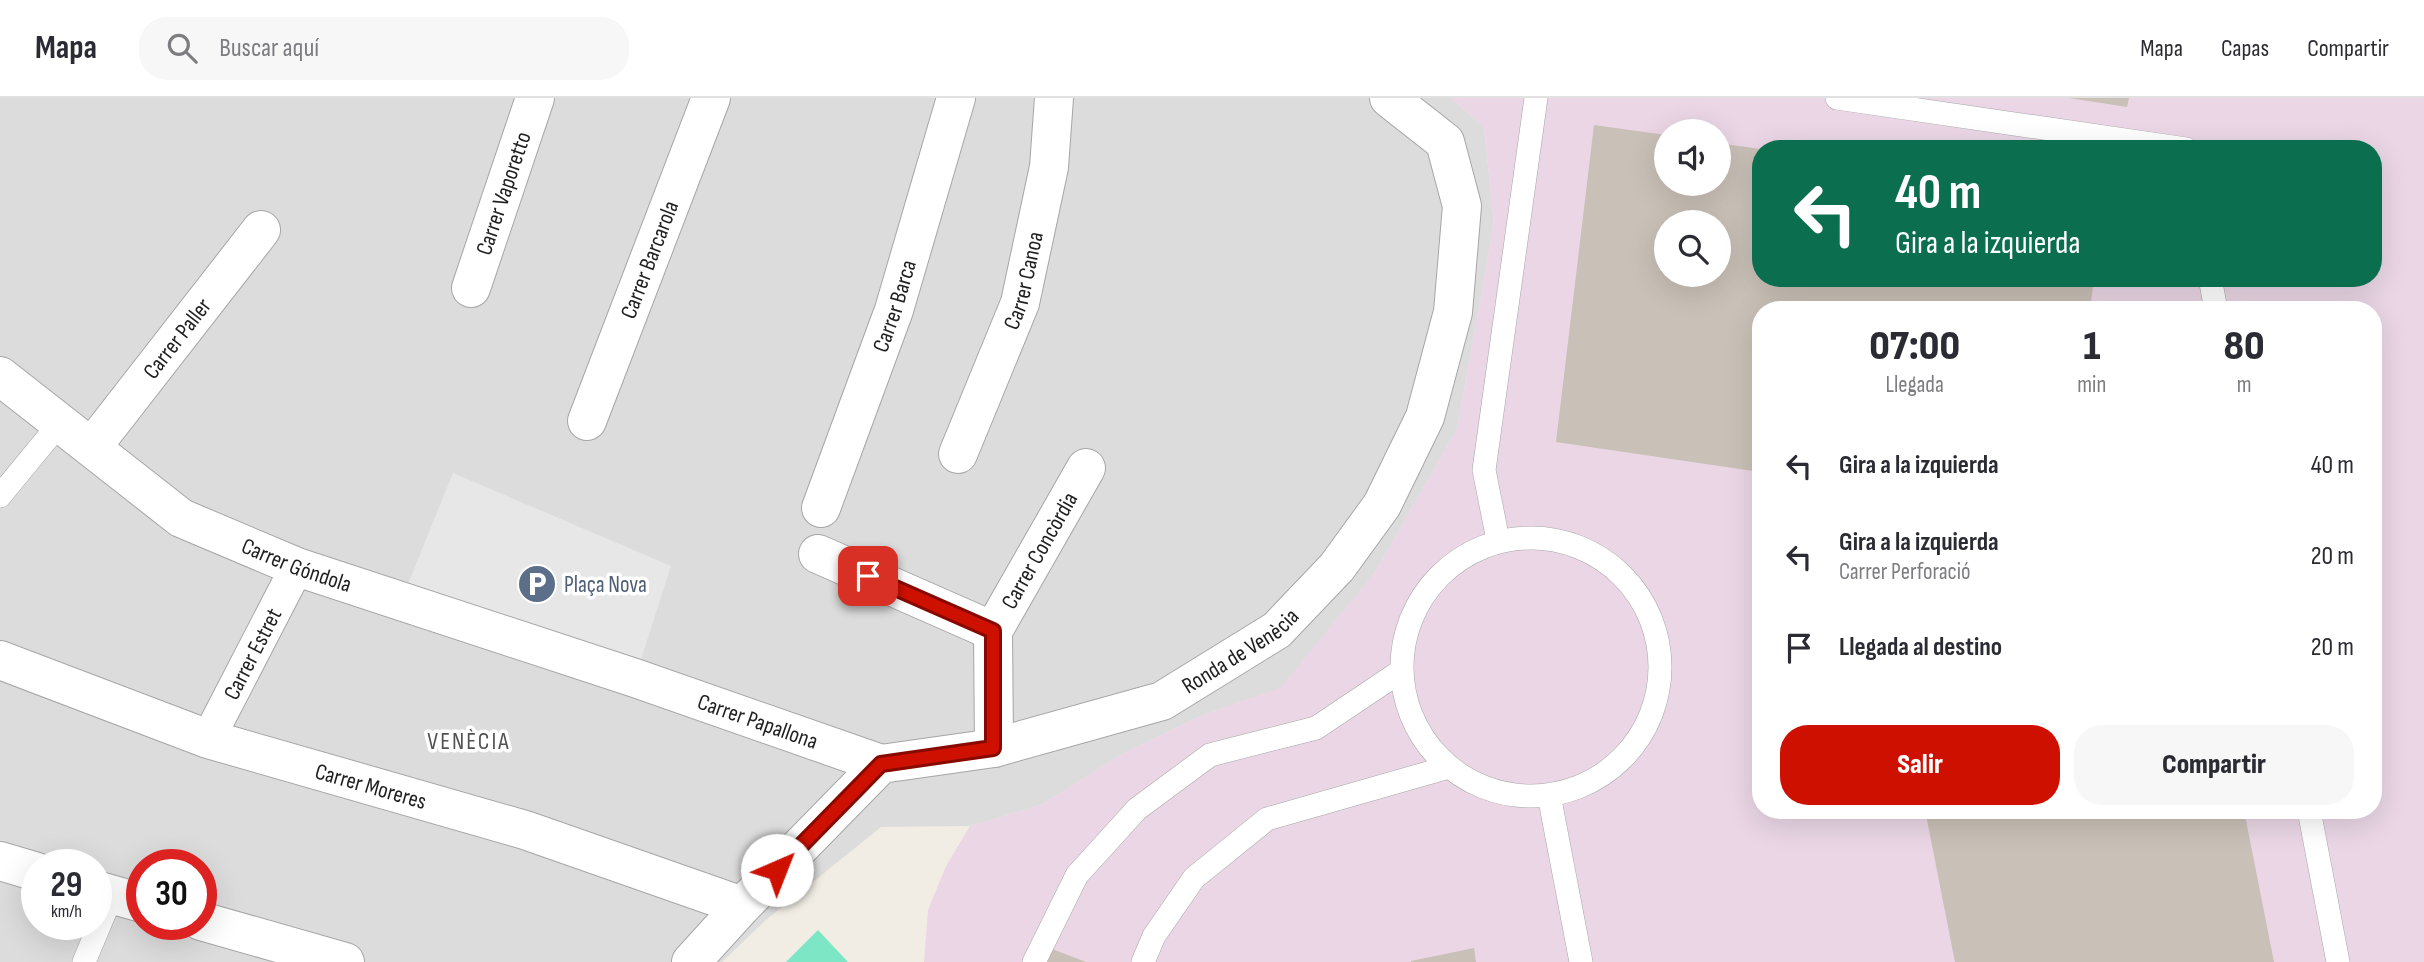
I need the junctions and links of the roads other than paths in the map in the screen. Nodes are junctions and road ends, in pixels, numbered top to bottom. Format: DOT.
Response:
graph roads {
  1 [pos="535,98"];
  2 [pos="711,98"];
  3 [pos="956,98"];
  4 [pos="1054,98"];
  5 [pos="1389,98"];
  6 [pos="1536,98"];
  7 [pos="1838,98"];
  8 [pos="2125,140"];
  9 [pos="261,230"];
  10 [pos="471,288"];
  11 [pos="0,376"];
  12 [pos="587,421"];
  13 [pos="60,423"];
  14 [pos="92,447"];
  15 [pos="958,454"];
  16 [pos="1086,468"];
  17 [pos="0,496"];
  18 [pos="821,508"];
  19 [pos="1498,540"];
  20 [pos="818,554"];
  21 [pos="298,567"];
  22 [pos="993,631"];
  23 [pos="0,660"];
  24 [pos="1401,671"];
  25 [pos="635,678"];
  26 [pos="208,739"];
  27 [pos="993,748"];
  28 [pos="881,764"];
  29 [pos="1450,767"];
  30 [pos="1549,795"];
  31 [pos="2311,819"];
  32 [pos="0,861"];
  33 [pos="21,867"];
  34 [pos="117,896"];
  35 [pos="742,906"];
  36 [pos="217,925"];
  37 [pos="83,962"];
  38 [pos="345,962"];
  39 [pos="691,962"];
  40 [pos="1034,962"];
  41 [pos="1143,962"];
  42 [pos="1581,962"];
  43 [pos="2338,962"];
  1 -- 10 [label="street, Carrer Vaporetto"];
  2 -- 12 [label="street, Carrer Barcarola"];
  3 -- 18 [label="street, Carrer Barca"];
  4 -- 15 [label="street, Carrer Canoa"];
  5 -- 27 [label="street, Ronda de Venècia"];
  6 -- 19 [label="lane"];
  7 -- 8 [label="lane"];
  9 -- 14 [label="street, Carrer Paller"];
  11 -- 13 [label="street, Carrer Góndola"];
  13 -- 14 [label="street, Carrer Góndola"];
  13 -- 17 [label="lane"];
  14 -- 21 [label="street, Carrer Góndola"];
  16 -- 22 [label="street, Carrer Concòrdia"];
  19 -- 24 [label="lane"];
  19 -- 30 [label="lane"];
  20 -- 22 [label="street"];
  21 -- 25 [label="street, Carrer Góndola"];
  21 -- 26 [label="street, Carrer Estret"];
  22 -- 27 [label="street"];
  23 -- 26 [label="street, Carrer Moreres"];
  24 -- 29 [label="lane"];
  24 -- 40 [label="lane"];
  25 -- 28 [label="street, Carrer Papallona"];
  26 -- 35 [label="street, Carrer Moreres"];
  27 -- 28 [label="street, Ronda de Venècia"];
  28 -- 35 [label="street"];
  29 -- 30 [label="lane"];
  29 -- 41 [label="lane"];
  30 -- 42 [label="lane"];
  31 -- 43 [label="lane"];
  32 -- 33 [label="street"];
  34 -- 37 [label="lane"];
  35 -- 39 [label="street"];
  36 -- 38 [label="street"];
}
